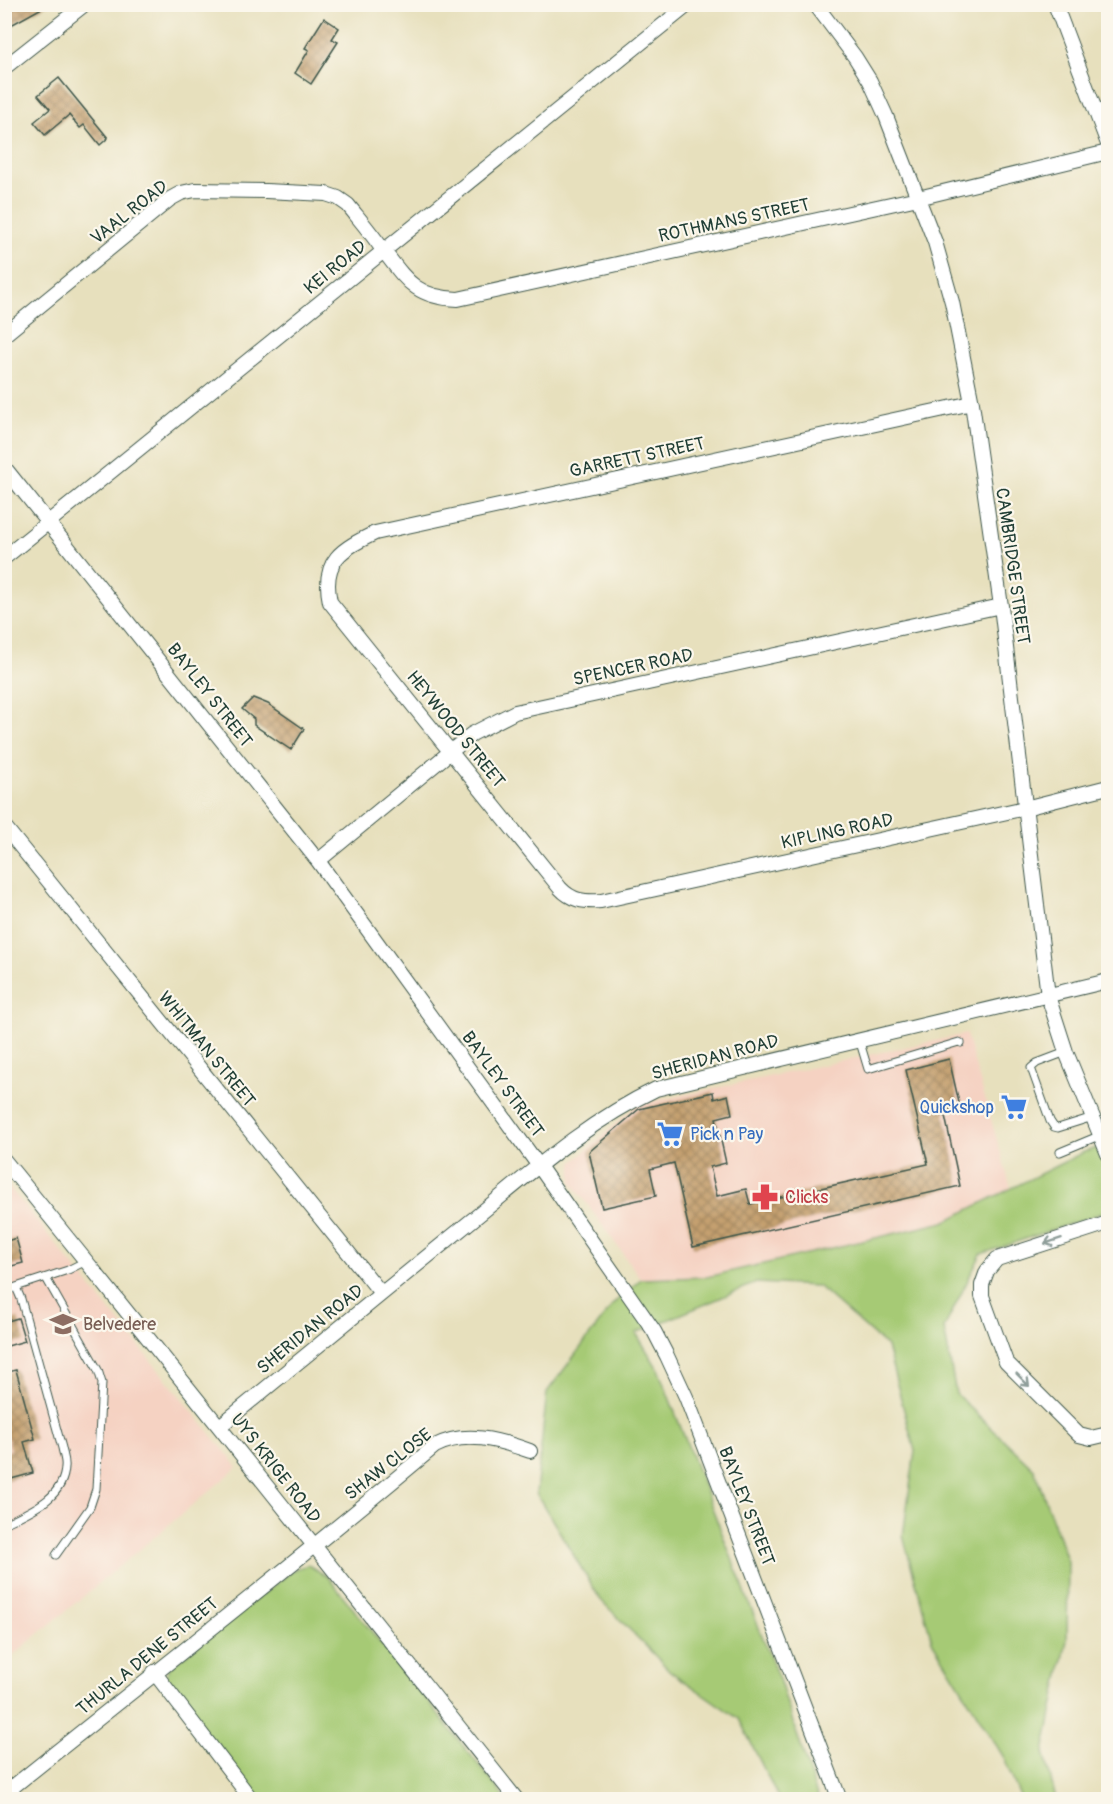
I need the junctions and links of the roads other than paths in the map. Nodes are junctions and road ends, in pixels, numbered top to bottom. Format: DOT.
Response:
graph roads {
  1 [pos="85,4"];
  2 [pos="689,4"];
  3 [pos="814,4"];
  4 [pos="1055,4"];
  5 [pos="4,68"];
  6 [pos="1108,144"];
  7 [pos="1108,152"];
  8 [pos="918,198"];
  9 [pos="384,251"];
  10 [pos="4,335"];
  11 [pos="972,403"];
  12 [pos="4,467"];
  13 [pos="50,522"];
  14 [pos="4,558"];
  15 [pos="328,575"];
  16 [pos="1001,606"];
  17 [pos="451,751"];
  18 [pos="1108,787"];
  19 [pos="1025,808"];
  20 [pos="4,826"];
  21 [pos="318,861"];
  22 [pos="572,898"];
  23 [pos="1108,981"];
  24 [pos="1048,996"];
  25 [pos="859,1039"];
  26 [pos="961,1043"];
  27 [pos="1066,1052"];
  28 [pos="1094,1117"];
  29 [pos="1101,1135"];
  30 [pos="1060,1152"];
  31 [pos="1108,1154"];
  32 [pos="4,1160"];
  33 [pos="539,1166"];
  34 [pos="1108,1223"];
  35 [pos="86,1261"];
  36 [pos="46,1278"];
  37 [pos="16,1287"];
  38 [pos="4,1290"];
  39 [pos="381,1293"];
  40 [pos="220,1426"];
  41 [pos="1108,1434"];
  42 [pos="530,1451"];
  43 [pos="4,1524"];
  44 [pos="314,1547"];
  45 [pos="56,1556"];
  46 [pos="154,1672"];
  47 [pos="4,1794"];
  48 [pos="252,1800"];
  49 [pos="517,1800"];
  50 [pos="840,1800"];
  1 -- 5 [label="street"];
  2 -- 9 [label="street, KEI ROAD"];
  3 -- 8 [label="street, CAMBRIDGE STREET"];
  4 -- 6 [label="street"];
  7 -- 8 [label="street, ROTHMANS STREET"];
  8 -- 9 [label="street, ROTHMANS STREET"];
  8 -- 11 [label="street, CAMBRIDGE STREET"];
  9 -- 10 [label="street, VAAL ROAD"];
  9 -- 13 [label="street, KEI ROAD"];
  11 -- 15 [label="street, GARRETT STREET"];
  11 -- 16 [label="street, CAMBRIDGE STREET"];
  12 -- 13 [label="street, BAYLEY STREET"];
  13 -- 14 [label="street, KEI ROAD"];
  13 -- 21 [label="street, BAYLEY STREET"];
  15 -- 17 [label="street, HEYWOOD STREET"];
  16 -- 17 [label="street, SPENCER ROAD"];
  16 -- 19 [label="street, CAMBRIDGE STREET"];
  17 -- 21 [label="street, SPENCER ROAD"];
  17 -- 22 [label="street, HEYWOOD STREET"];
  18 -- 19 [label="street, KIPLING ROAD"];
  19 -- 22 [label="street, KIPLING ROAD"];
  19 -- 24 [label="street, CAMBRIDGE STREET"];
  20 -- 39 [label="street, WHITMAN STREET"];
  21 -- 33 [label="street, BAYLEY STREET"];
  23 -- 24 [label="street, SHERIDAN ROAD"];
  24 -- 25 [label="street, SHERIDAN ROAD"];
  24 -- 27 [label="street, CAMBRIDGE STREET"];
  25 -- 26 [label="lane"];
  25 -- 33 [label="street, SHERIDAN ROAD"];
  27 -- 28 [label="street, CAMBRIDGE STREET"];
  27 -- 28 [label="lane"];
  28 -- 29 [label="street, CAMBRIDGE STREET"];
  29 -- 30 [label="lane"];
  29 -- 31 [label="street, CAMBRIDGE STREET"];
  32 -- 35 [label="street, UYS KRIGE ROAD"];
  33 -- 39 [label="street, SHERIDAN ROAD"];
  33 -- 50 [label="street, BAYLEY STREET"];
  34 -- 41 [label="street, one-way"];
  35 -- 36 [label="lane"];
  35 -- 40 [label="street, UYS KRIGE ROAD"];
  36 -- 37 [label="lane"];
  36 -- 45 [label="lane"];
  37 -- 38 [label="lane"];
  37 -- 43 [label="lane"];
  39 -- 40 [label="street, SHERIDAN ROAD"];
  40 -- 44 [label="street, UYS KRIGE ROAD"];
  42 -- 44 [label="street, SHAW CLOSE"];
  44 -- 46 [label="street, THURLA DENE STREET"];
  44 -- 49 [label="street, UYS KRIGE ROAD"];
  46 -- 47 [label="street, THURLA DENE STREET"];
  46 -- 48 [label="street"];
}
